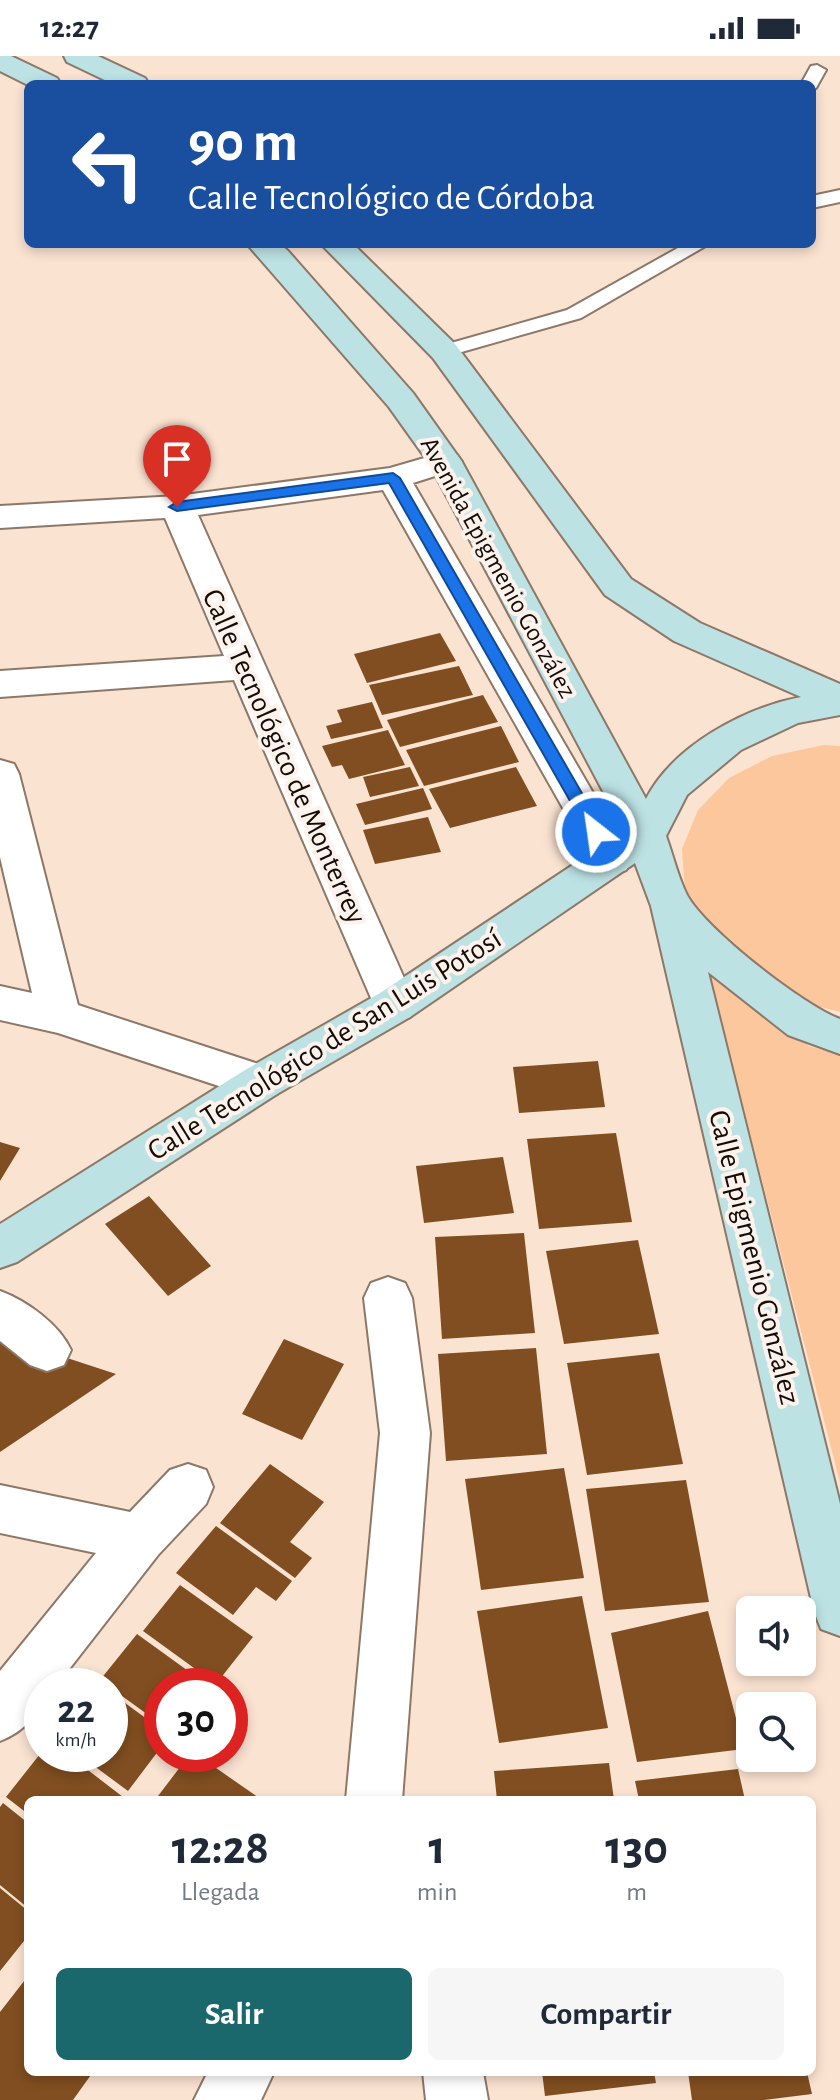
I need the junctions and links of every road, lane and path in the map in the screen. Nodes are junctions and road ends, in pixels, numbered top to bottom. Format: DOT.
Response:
graph roads {
  1 [pos="77,56"];
  2 [pos="0,61"];
  3 [pos="39,80"];
  4 [pos="127,80"];
  5 [pos="840,196"];
  6 [pos="816,201"];
  7 [pos="267,248"];
  8 [pos="340,248"];
  9 [pos="692,248"];
  10 [pos="444,351"];
  11 [pos="445,462"];
  12 [pos="393,478"];
  13 [pos="177,507"];
  14 [pos="0,517"];
  15 [pos="244,667"];
  16 [pos="0,684"];
  17 [pos="840,700"];
  18 [pos="0,774"];
  19 [pos="629,848"];
  20 [pos="670,904"];
  21 [pos="0,1003"];
  22 [pos="395,1005"];
  23 [pos="59,1016"];
  24 [pos="840,1037"];
  25 [pos="261,1082"];
  26 [pos="0,1248"];
  27 [pos="388,1298"];
  28 [pos="0,1312"];
  29 [pos="47,1350"];
  30 [pos="188,1487"];
  31 [pos="0,1509"];
  32 [pos="140,1538"];
  33 [pos="840,1611"];
  34 [pos="0,1714"];
  35 [pos="374,1796"];
  36 [pos="241,2076"];
  37 [pos="454,2076"];
  38 [pos="225,2100"];
  39 [pos="457,2100"];
  1 -- 4 [label="main road"];
  2 -- 3 [label="main road"];
  5 -- 6 [label="lane"];
  7 -- 11 [label="main road, Avenida Epigmenio González"];
  8 -- 10 [label="main road"];
  9 -- 10 [label="lane"];
  10 -- 17 [label="main road"];
  11 -- 12 [label="street"];
  11 -- 19 [label="main road, Avenida Epigmenio González"];
  12 -- 13 [label="street"];
  12 -- 19 [label="street"];
  13 -- 14 [label="street"];
  13 -- 15 [label="street, Calle Tecnológico de Monterrey"];
  15 -- 16 [label="street"];
  15 -- 22 [label="street, Calle Tecnológico de Monterrey"];
  17 -- 19 [label="main road"];
  18 -- 23 [label="street"];
  19 -- 20 [label="main road, Avenida Epigmenio González"];
  19 -- 22 [label="main road, Calle Tecnológico de San Luis Potosí"];
  20 -- 24 [label="main road"];
  20 -- 33 [label="main road, Calle Epigmenio González"];
  21 -- 23 [label="street"];
  22 -- 25 [label="main road, Calle Tecnológico de San Luis Potosí"];
  23 -- 25 [label="street"];
  25 -- 26 [label="main road, Calle Tecnológico de San Luis Potosí"];
  27 -- 35 [label="street"];
  28 -- 29 [label="street"];
  30 -- 32 [label="street"];
  31 -- 32 [label="street"];
  32 -- 34 [label="street"];
  36 -- 38 [label="street"];
  37 -- 39 [label="street"];
}
